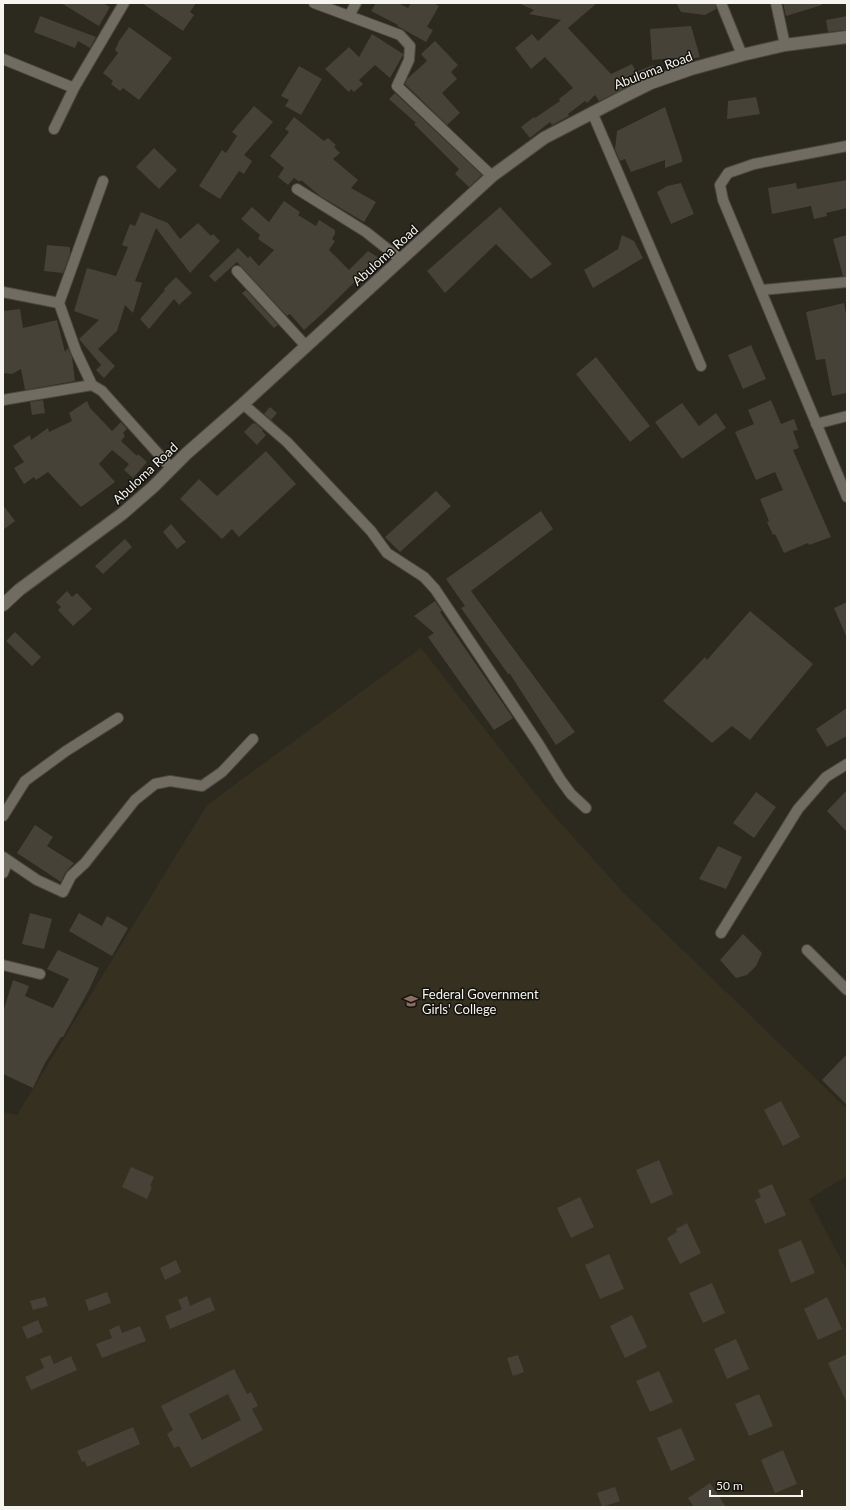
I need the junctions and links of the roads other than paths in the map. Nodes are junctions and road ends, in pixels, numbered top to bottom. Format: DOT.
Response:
graph roads {
  1 [pos="124,3"];
  2 [pos="314,3"];
  3 [pos="356,3"];
  4 [pos="721,3"];
  5 [pos="776,3"];
  6 [pos="349,16"];
  7 [pos="847,37"];
  8 [pos="785,45"];
  9 [pos="742,55"];
  10 [pos="3,59"];
  11 [pos="74,88"];
  12 [pos="592,112"];
  13 [pos="54,129"];
  14 [pos="847,146"];
  15 [pos="492,176"];
  16 [pos="104,181"];
  17 [pos="297,189"];
  18 [pos="400,258"];
  19 [pos="237,271"];
  20 [pos="847,282"];
  21 [pos="761,290"];
  22 [pos="3,292"];
  23 [pos="59,303"];
  24 [pos="306,346"];
  25 [pos="701,366"];
  26 [pos="92,385"];
  27 [pos="3,400"];
  28 [pos="243,404"];
  29 [pos="847,416"];
  30 [pos="816,424"];
  31 [pos="171,468"];
  32 [pos="847,497"];
  33 [pos="3,605"];
  34 [pos="118,718"];
  35 [pos="254,739"];
  36 [pos="847,764"];
  37 [pos="586,808"];
  38 [pos="3,816"];
  39 [pos="6,859"];
  40 [pos="3,872"];
  41 [pos="721,933"];
  42 [pos="807,950"];
  43 [pos="3,965"];
  44 [pos="40,974"];
  45 [pos="847,990"];
  1 -- 11 [label="street"];
  2 -- 6 [label="street"];
  3 -- 6 [label="street"];
  4 -- 9 [label="street"];
  5 -- 8 [label="street"];
  6 -- 15 [label="street"];
  7 -- 8 [label="street, Abuloma Road"];
  8 -- 9 [label="street, Abuloma Road"];
  9 -- 12 [label="street, Abuloma Road"];
  10 -- 11 [label="street"];
  11 -- 13 [label="street"];
  12 -- 15 [label="street, Abuloma Road"];
  12 -- 25 [label="street"];
  14 -- 21 [label="street"];
  15 -- 18 [label="street, Abuloma Road"];
  16 -- 23 [label="street"];
  17 -- 18 [label="street"];
  18 -- 24 [label="street, Abuloma Road"];
  19 -- 24 [label="street"];
  20 -- 21 [label="street"];
  21 -- 30 [label="street"];
  22 -- 23 [label="street"];
  23 -- 26 [label="street"];
  24 -- 28 [label="street, Abuloma Road"];
  26 -- 27 [label="street"];
  26 -- 31 [label="street"];
  28 -- 31 [label="street, Abuloma Road"];
  28 -- 37 [label="street"];
  29 -- 30 [label="street"];
  30 -- 32 [label="street"];
  31 -- 33 [label="street, Abuloma Road"];
  34 -- 38 [label="street"];
  35 -- 39 [label="street"];
  36 -- 41 [label="street"];
  39 -- 40 [label="street"];
  42 -- 45 [label="street"];
  43 -- 44 [label="street"];
}
